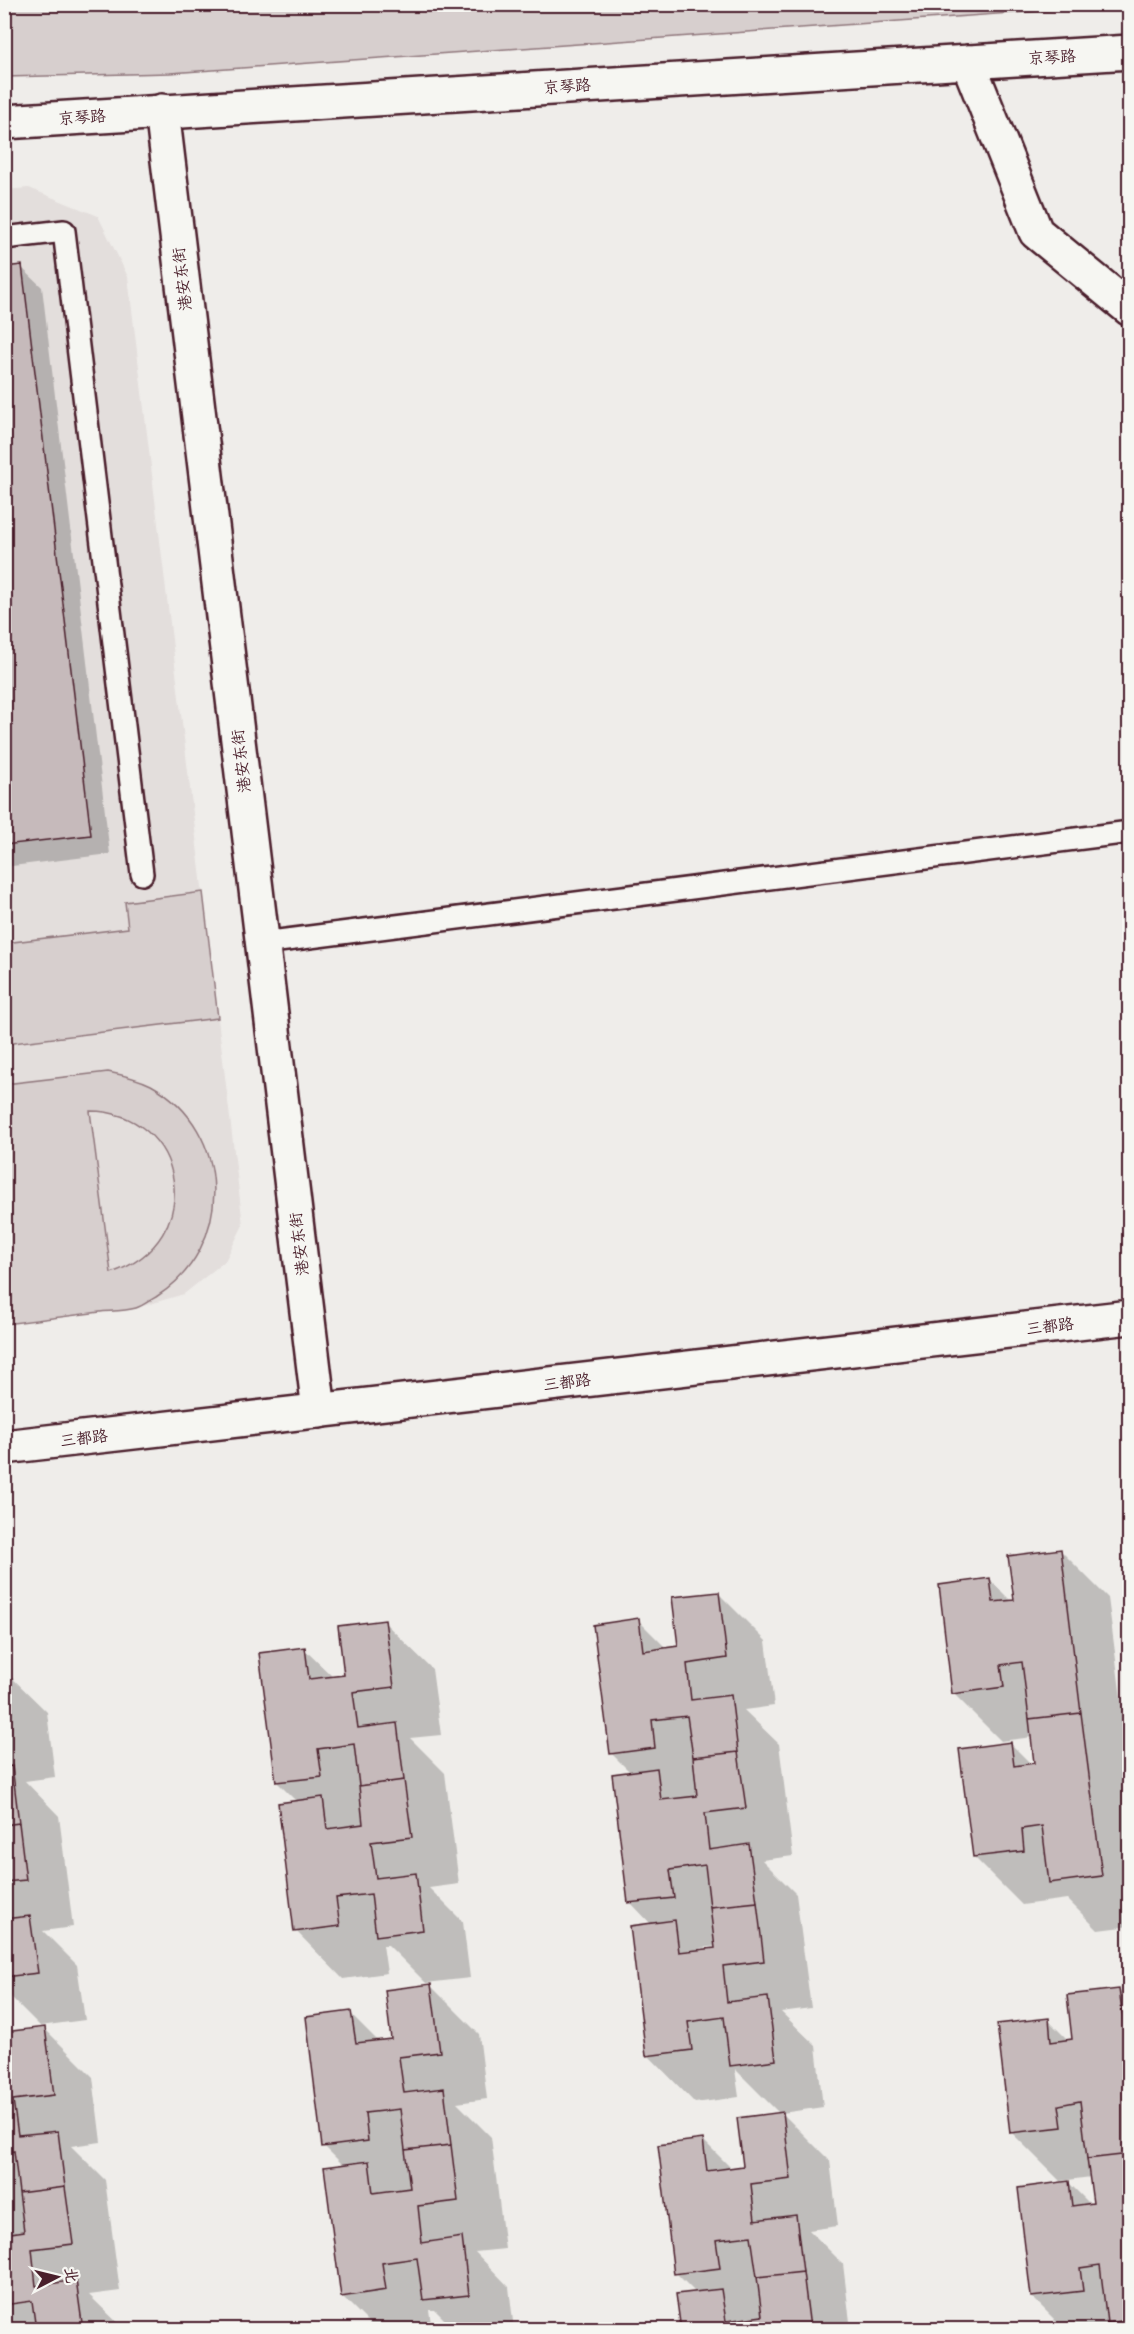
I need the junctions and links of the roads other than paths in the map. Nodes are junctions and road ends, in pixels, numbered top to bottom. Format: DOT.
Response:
graph roads {
  1 [pos="1130,52"];
  2 [pos="968,62"];
  3 [pos="162,111"];
  4 [pos="4,122"];
  5 [pos="4,238"];
  6 [pos="1130,309"];
  7 [pos="1130,832"];
  8 [pos="142,874"];
  9 [pos="262,943"];
  10 [pos="1130,1317"];
  11 [pos="319,1411"];
  12 [pos="4,1448"];
  1 -- 2 [label="street, 京琴路"];
  2 -- 3 [label="street, 京琴路"];
  2 -- 6 [label="street"];
  3 -- 4 [label="street, 京琴路"];
  3 -- 9 [label="street, 港安东街"];
  5 -- 8 [label="lane"];
  7 -- 9 [label="lane"];
  9 -- 11 [label="street, 港安东街"];
  10 -- 11 [label="street, 三都路"];
  11 -- 12 [label="street, 三都路"];
}
